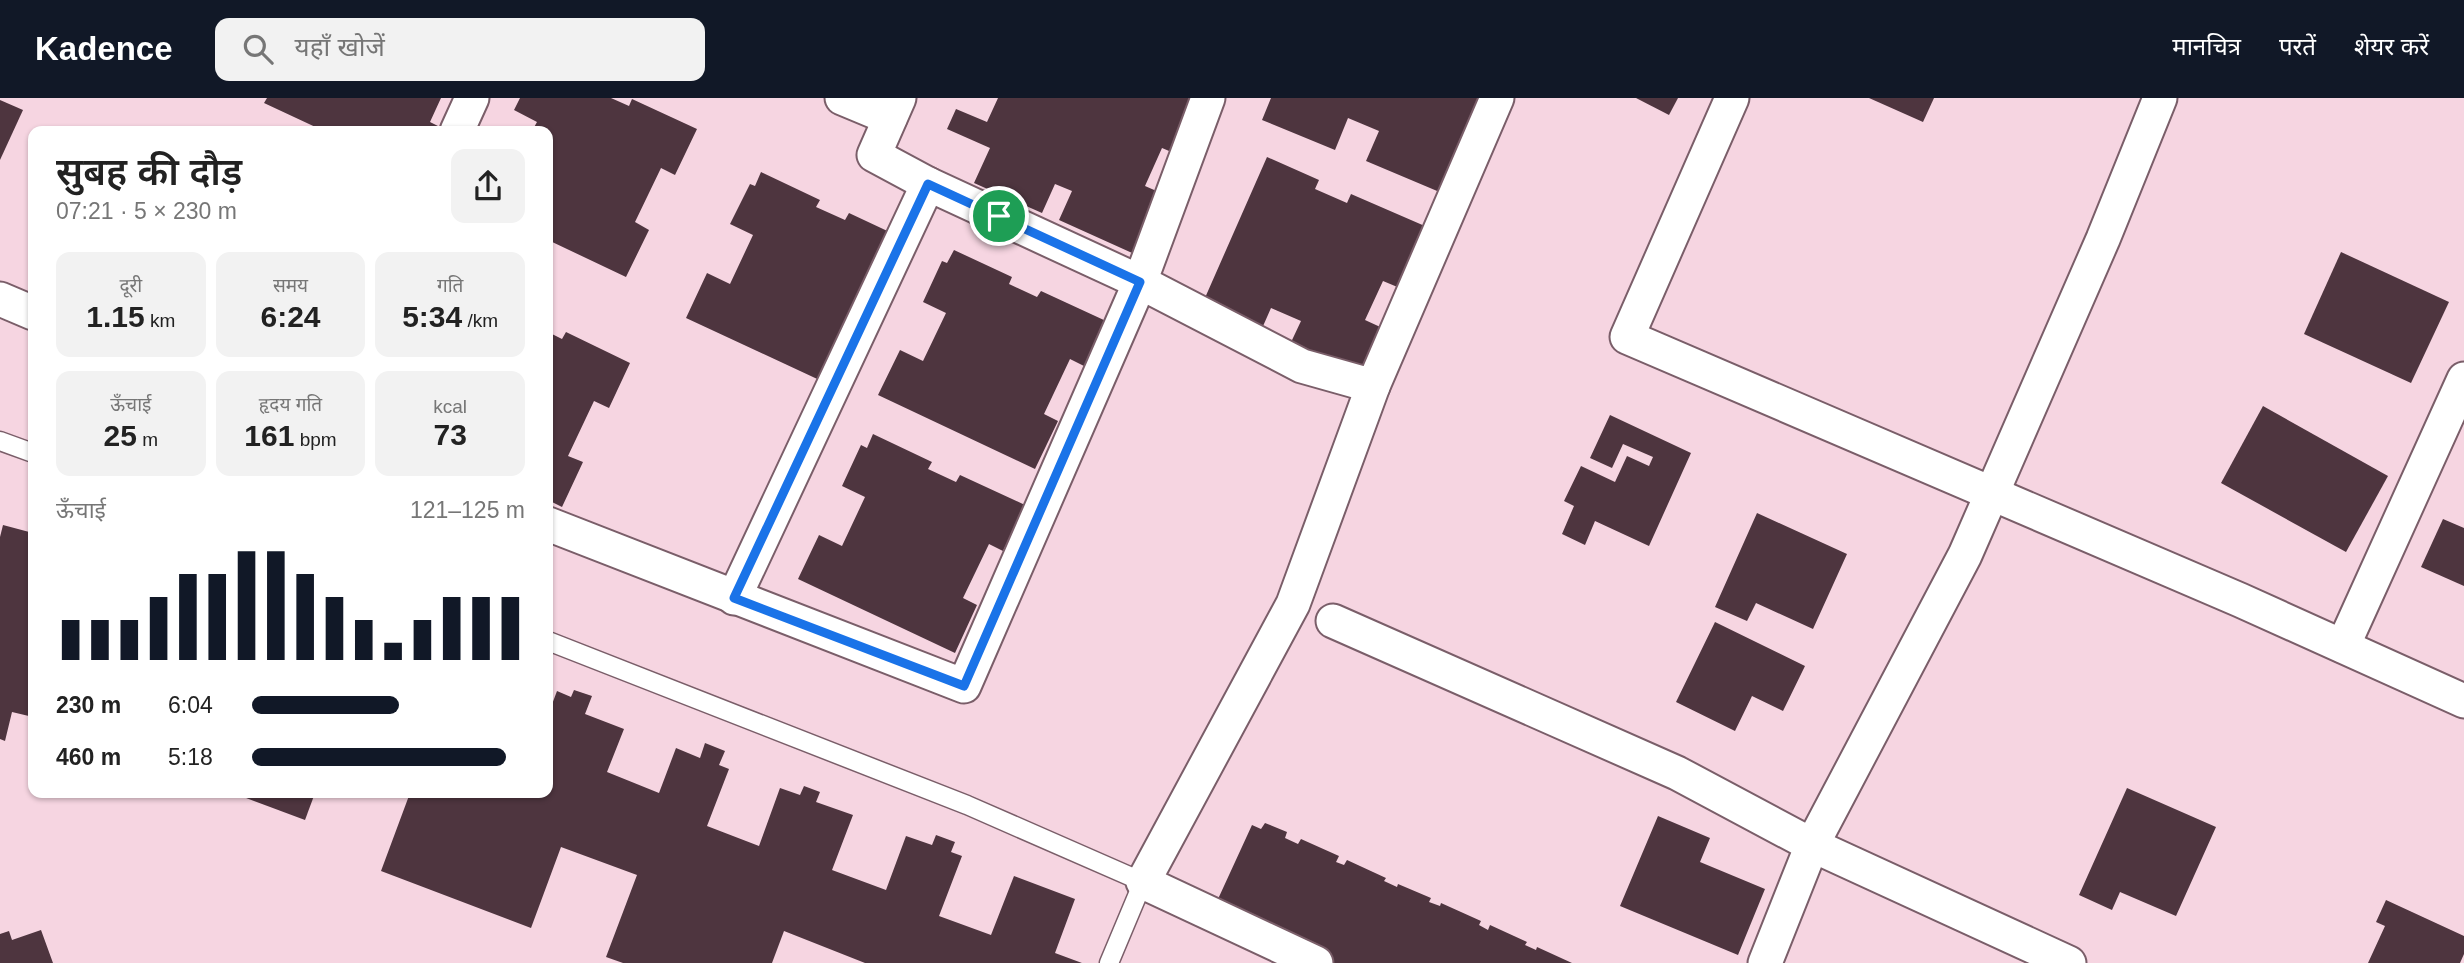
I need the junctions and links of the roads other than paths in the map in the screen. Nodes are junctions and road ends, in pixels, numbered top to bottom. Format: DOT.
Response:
graph roads {
  1 [pos="472,98"];
  2 [pos="842,98"];
  3 [pos="1208,98"];
  4 [pos="1497,98"];
  5 [pos="1732,98"];
  6 [pos="2160,98"];
  7 [pos="894,108"];
  8 [pos="459,126"];
  9 [pos="928,184"];
  10 [pos="1140,282"];
  11 [pos="0,299"];
  12 [pos="28,311"];
  13 [pos="2464,379"];
  14 [pos="1373,386"];
  15 [pos="0,441"];
  16 [pos="28,451"];
  17 [pos="1992,493"];
  18 [pos="553,526"];
  19 [pos="734,598"];
  20 [pos="1333,621"];
  21 [pos="553,642"];
  22 [pos="2343,646"];
  23 [pos="2464,701"];
  24 [pos="1812,845"];
  25 [pos="1143,882"];
  26 [pos="1109,963"];
  27 [pos="1315,963"];
  28 [pos="1765,963"];
  29 [pos="2069,963"];
  1 -- 8 [label="street"];
  2 -- 7 [label="street"];
  3 -- 10 [label="street"];
  4 -- 14 [label="street"];
  5 -- 17 [label="street"];
  6 -- 17 [label="street"];
  7 -- 9 [label="street"];
  9 -- 10 [label="street"];
  9 -- 19 [label="street"];
  10 -- 14 [label="street"];
  10 -- 19 [label="street"];
  11 -- 12 [label="street"];
  13 -- 22 [label="street"];
  14 -- 25 [label="street"];
  15 -- 16 [label="lane"];
  17 -- 22 [label="street"];
  17 -- 24 [label="street"];
  18 -- 19 [label="street"];
  20 -- 24 [label="street"];
  21 -- 25 [label="lane"];
  22 -- 23 [label="street"];
  24 -- 28 [label="street"];
  24 -- 29 [label="street"];
  25 -- 26 [label="lane"];
  25 -- 27 [label="street"];
}
